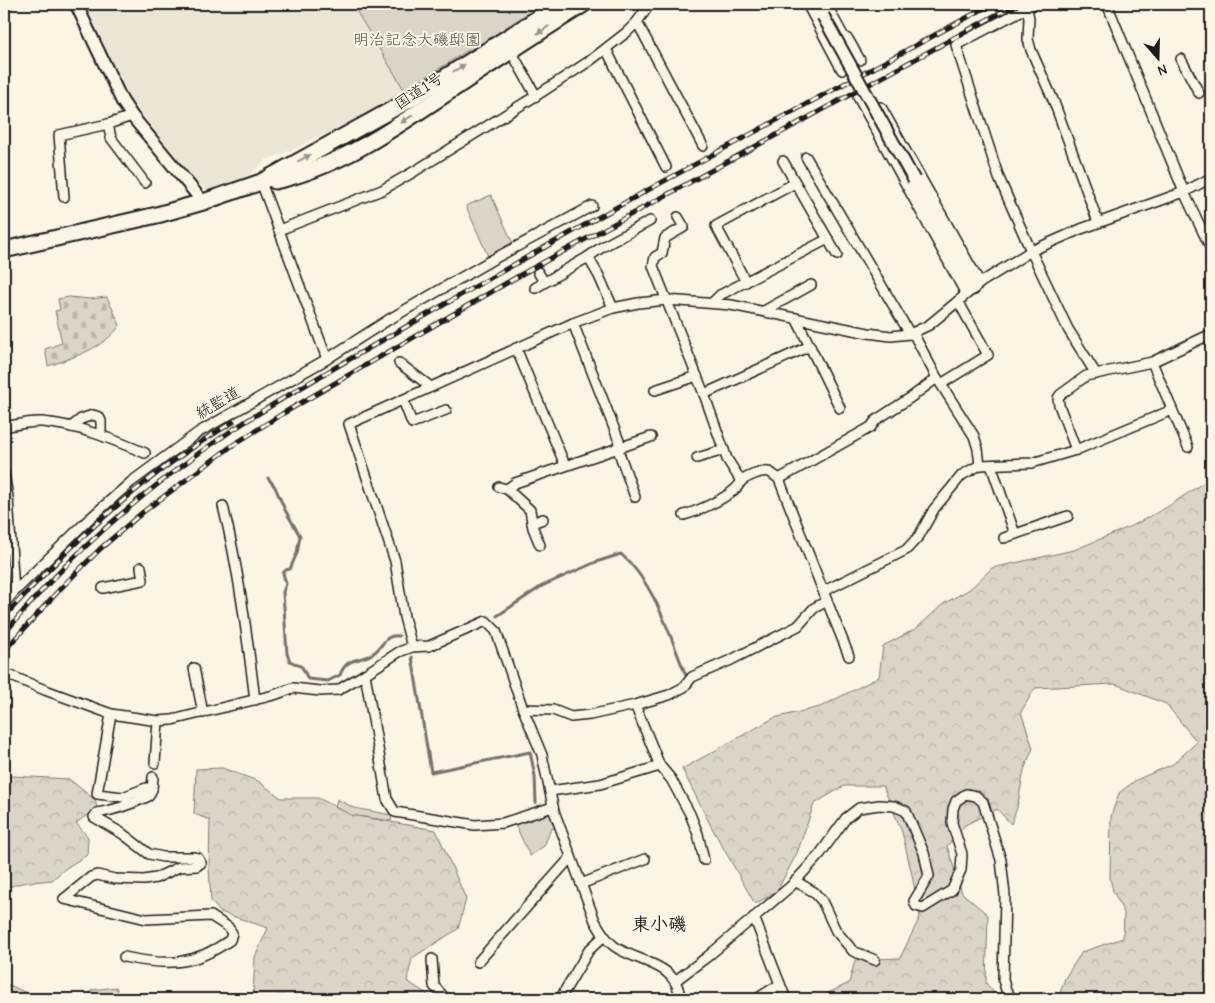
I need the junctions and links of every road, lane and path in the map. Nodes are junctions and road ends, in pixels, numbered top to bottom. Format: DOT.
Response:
graph roads {
  1 [pos="76,4"];
  2 [pos="560,4"];
  3 [pos="584,4"];
  4 [pos="650,4"];
  5 [pos="807,4"];
  6 [pos="816,4"];
  7 [pos="826,4"];
  8 [pos="1107,4"];
  9 [pos="1030,6"];
  10 [pos="637,22"];
  11 [pos="606,49"];
  12 [pos="511,51"];
  13 [pos="1181,59"];
  14 [pos="860,60"];
  15 [pos="842,70"];
  16 [pos="1200,93"];
  17 [pos="536,96"];
  18 [pos="858,97"];
  19 [pos="881,107"];
  20 [pos="132,116"];
  21 [pos="889,122"];
  22 [pos="108,124"];
  23 [pos="873,124"];
  24 [pos="703,146"];
  25 [pos="806,157"];
  26 [pos="783,161"];
  27 [pos="666,167"];
  28 [pos="1211,178"];
  29 [pos="144,183"];
  30 [pos="795,183"];
  31 [pos="264,188"];
  32 [pos="1184,192"];
  33 [pos="64,196"];
  34 [pos="203,202"];
  35 [pos="592,206"];
  36 [pos="678,217"];
  37 [pos="650,221"];
  38 [pos="1098,222"];
  39 [pos="279,230"];
  40 [pos="828,239"];
  41 [pos="1211,248"];
  42 [pos="4,250"];
  43 [pos="1031,251"];
  44 [pos="837,255"];
  45 [pos="588,257"];
  46 [pos="538,272"];
  47 [pos="544,282"];
  48 [pos="746,282"];
  49 [pos="811,286"];
  50 [pos="535,288"];
  51 [pos="973,289"];
  52 [pos="667,300"];
  53 [pos="958,301"];
  54 [pos="712,303"];
  55 [pos="613,308"];
  56 [pos="764,311"];
  57 [pos="796,318"];
  58 [pos="573,323"];
  59 [pos="912,334"];
  60 [pos="1211,334"];
  61 [pos="810,346"];
  62 [pos="516,348"];
  63 [pos="327,359"];
  64 [pos="1152,362"];
  65 [pos="400,363"];
  66 [pos="1096,374"];
  67 [pos="697,376"];
  68 [pos="939,381"];
  69 [pos="430,388"];
  70 [pos="655,390"];
  71 [pos="704,394"];
  72 [pos="403,400"];
  73 [pos="840,408"];
  74 [pos="446,410"];
  75 [pos="1172,410"];
  76 [pos="4,427"];
  77 [pos="71,427"];
  78 [pos="100,435"];
  79 [pos="651,437"];
  80 [pos="1188,446"];
  81 [pos="619,447"];
  82 [pos="724,450"];
  83 [pos="1076,450"];
  84 [pos="146,453"];
  85 [pos="697,458"];
  86 [pos="565,465"];
  87 [pos="980,465"];
  88 [pos="991,465"];
  89 [pos="4,474"];
  90 [pos="780,479"];
  91 [pos="741,481"];
  92 [pos="632,494"];
  93 [pos="223,506"];
  94 [pos="684,515"];
  95 [pos="1068,516"];
  96 [pos="543,519"];
  97 [pos="532,523"];
  98 [pos="1015,534"];
  99 [pos="1004,538"];
  100 [pos="540,546"];
  101 [pos="141,566"];
  102 [pos="103,588"];
  103 [pos="824,591"];
  104 [pos="14,592"];
  105 [pos="827,601"];
  106 [pos="4,604"];
  107 [pos="412,647"];
  108 [pos="849,656"];
  109 [pos="194,668"];
  110 [pos="4,673"];
  111 [pos="365,674"];
  112 [pos="255,700"];
  113 [pos="635,705"];
  114 [pos="523,709"];
  115 [pos="203,713"];
  116 [pos="111,714"];
  117 [pos="158,721"];
  118 [pos="154,763"];
  119 [pos="660,766"];
  120 [pos="153,777"];
  121 [pos="152,789"];
  122 [pos="550,792"];
  123 [pos="553,807"];
  124 [pos="571,857"];
  125 [pos="645,858"];
  126 [pos="704,860"];
  127 [pos="795,881"];
  128 [pos="581,884"];
  129 [pos="754,917"];
  130 [pos="604,936"];
  131 [pos="124,957"];
  132 [pos="432,959"];
  133 [pos="874,960"];
  134 [pos="478,962"];
  135 [pos="675,981"];
  136 [pos="780,984"];
  137 [pos="1012,998"];
  138 [pos="446,999"];
  139 [pos="562,999"];
  140 [pos="680,999"];
  141 [pos="758,999"];
  142 [pos="786,999"];
  1 -- 20 [label="street"];
  31 -- 2 [label="highway, 国道1号, one-way"];
  3 -- 12 [label="highway, 国道1号, one-way"];
  4 -- 10 [label="street"];
  5 -- 15 [label="street"];
  6 -- 51 [label="street, bridge"];
  7 -- 14 [label="street"];
  8 -- 32 [label="street"];
  9 -- 38 [label="street"];
  9 -- 43 [label="street"];
  10 -- 11 [label="street"];
  10 -- 24 [label="street"];
  11 -- 17 [label="street"];
  11 -- 27 [label="street"];
  12 -- 17 [label="street"];
  12 -- 31 [label="highway, 国道1号, one-way"];
  13 -- 16 [label="street"];
  17 -- 39 [label="street"];
  18 -- 23 [label="street"];
  19 -- 21 [label="street"];
  20 -- 22 [label="street"];
  20 -- 34 [label="street"];
  21 -- 23 [label="street"];
  21 -- 51 [label="street"];
  22 -- 29 [label="street"];
  22 -- 33 [label="street"];
  23 -- 51 [label="street"];
  25 -- 59 [label="street"];
  26 -- 30 [label="street"];
  28 -- 32 [label="street"];
  30 -- 40 [label="street"];
  30 -- 48 [label="street"];
  31 -- 34 [label="highway, 国道1号"];
  31 -- 39 [label="street"];
  32 -- 38 [label="street"];
  32 -- 41 [label="street"];
  34 -- 42 [label="highway, 国道1号"];
  35 -- 63 [label="street, 統監道"];
  36 -- 52 [label="street"];
  37 -- 45 [label="street"];
  38 -- 43 [label="street"];
  39 -- 63 [label="street"];
  40 -- 44 [label="street"];
  40 -- 48 [label="street"];
  43 -- 51 [label="street"];
  43 -- 66 [label="street"];
  45 -- 47 [label="street"];
  45 -- 55 [label="street"];
  46 -- 47 [label="street"];
  47 -- 50 [label="street"];
  48 -- 54 [label="street"];
  49 -- 56 [label="street"];
  51 -- 53 [label="street"];
  52 -- 54 [label="street"];
  52 -- 55 [label="street"];
  52 -- 67 [label="street"];
  53 -- 59 [label="street"];
  53 -- 68 [label="street"];
  54 -- 56 [label="street"];
  55 -- 58 [label="street"];
  56 -- 57 [label="street"];
  57 -- 59 [label="street"];
  57 -- 61 [label="street"];
  58 -- 62 [label="street"];
  58 -- 81 [label="street"];
  59 -- 68 [label="street"];
  60 -- 64 [label="street"];
  61 -- 71 [label="street"];
  61 -- 73 [label="street"];
  62 -- 69 [label="street"];
  62 -- 86 [label="street"];
  63 -- 104 [label="street, 統監道"];
  64 -- 66 [label="street"];
  64 -- 75 [label="street"];
  65 -- 69 [label="street"];
  66 -- 83 [label="street"];
  67 -- 70 [label="street"];
  67 -- 71 [label="street"];
  68 -- 87 [label="street"];
  68 -- 90 [label="street"];
  69 -- 72 [label="street"];
  71 -- 82 [label="street"];
  72 -- 74 [label="street"];
  72 -- 107 [label="street"];
  75 -- 80 [label="street"];
  75 -- 83 [label="street"];
  76 -- 77 [label="street"];
  77 -- 78 [label="street"];
  77 -- 78 [label="street"];
  78 -- 84 [label="street"];
  79 -- 81 [label="street"];
  81 -- 86 [label="street"];
  81 -- 92 [label="street"];
  82 -- 85 [label="street"];
  82 -- 91 [label="street"];
  83 -- 88 [label="street"];
  86 -- 97 [label="street"];
  87 -- 88 [label="street"];
  87 -- 103 [label="street"];
  88 -- 98 [label="street"];
  89 -- 104 [label="street"];
  90 -- 91 [label="street"];
  90 -- 103 [label="street"];
  91 -- 94 [label="street"];
  93 -- 112 [label="street"];
  95 -- 98 [label="street"];
  96 -- 97 [label="street"];
  97 -- 100 [label="street"];
  98 -- 99 [label="street"];
  101 -- 102 [label="street"];
  103 -- 105 [label="street"];
  104 -- 106 [label="street, 統監道"];
  105 -- 108 [label="street"];
  105 -- 113 [label="street"];
  107 -- 111 [label="street"];
  107 -- 114 [label="street"];
  109 -- 115 [label="street"];
  110 -- 116 [label="street"];
  111 -- 112 [label="street"];
  111 -- 123 [label="street"];
  112 -- 115 [label="street"];
  113 -- 114 [label="street"];
  113 -- 119 [label="street"];
  114 -- 122 [label="street"];
  115 -- 117 [label="street"];
  116 -- 117 [label="street"];
  116 -- 121 [label="street"];
  117 -- 118 [label="street"];
  119 -- 122 [label="street"];
  119 -- 126 [label="street"];
  120 -- 121 [label="street"];
  121 -- 131 [label="street"];
  122 -- 123 [label="street"];
  123 -- 124 [label="street"];
  124 -- 128 [label="street"];
  124 -- 134 [label="street"];
  125 -- 128 [label="street"];
  127 -- 129 [label="street"];
  127 -- 133 [label="street"];
  127 -- 137 [label="street"];
  128 -- 130 [label="street"];
  129 -- 135 [label="street"];
  129 -- 136 [label="street"];
  130 -- 135 [label="street"];
  130 -- 139 [label="street"];
  132 -- 138 [label="street"];
  135 -- 140 [label="street"];
  136 -- 141 [label="street"];
  136 -- 142 [label="street"];
}
